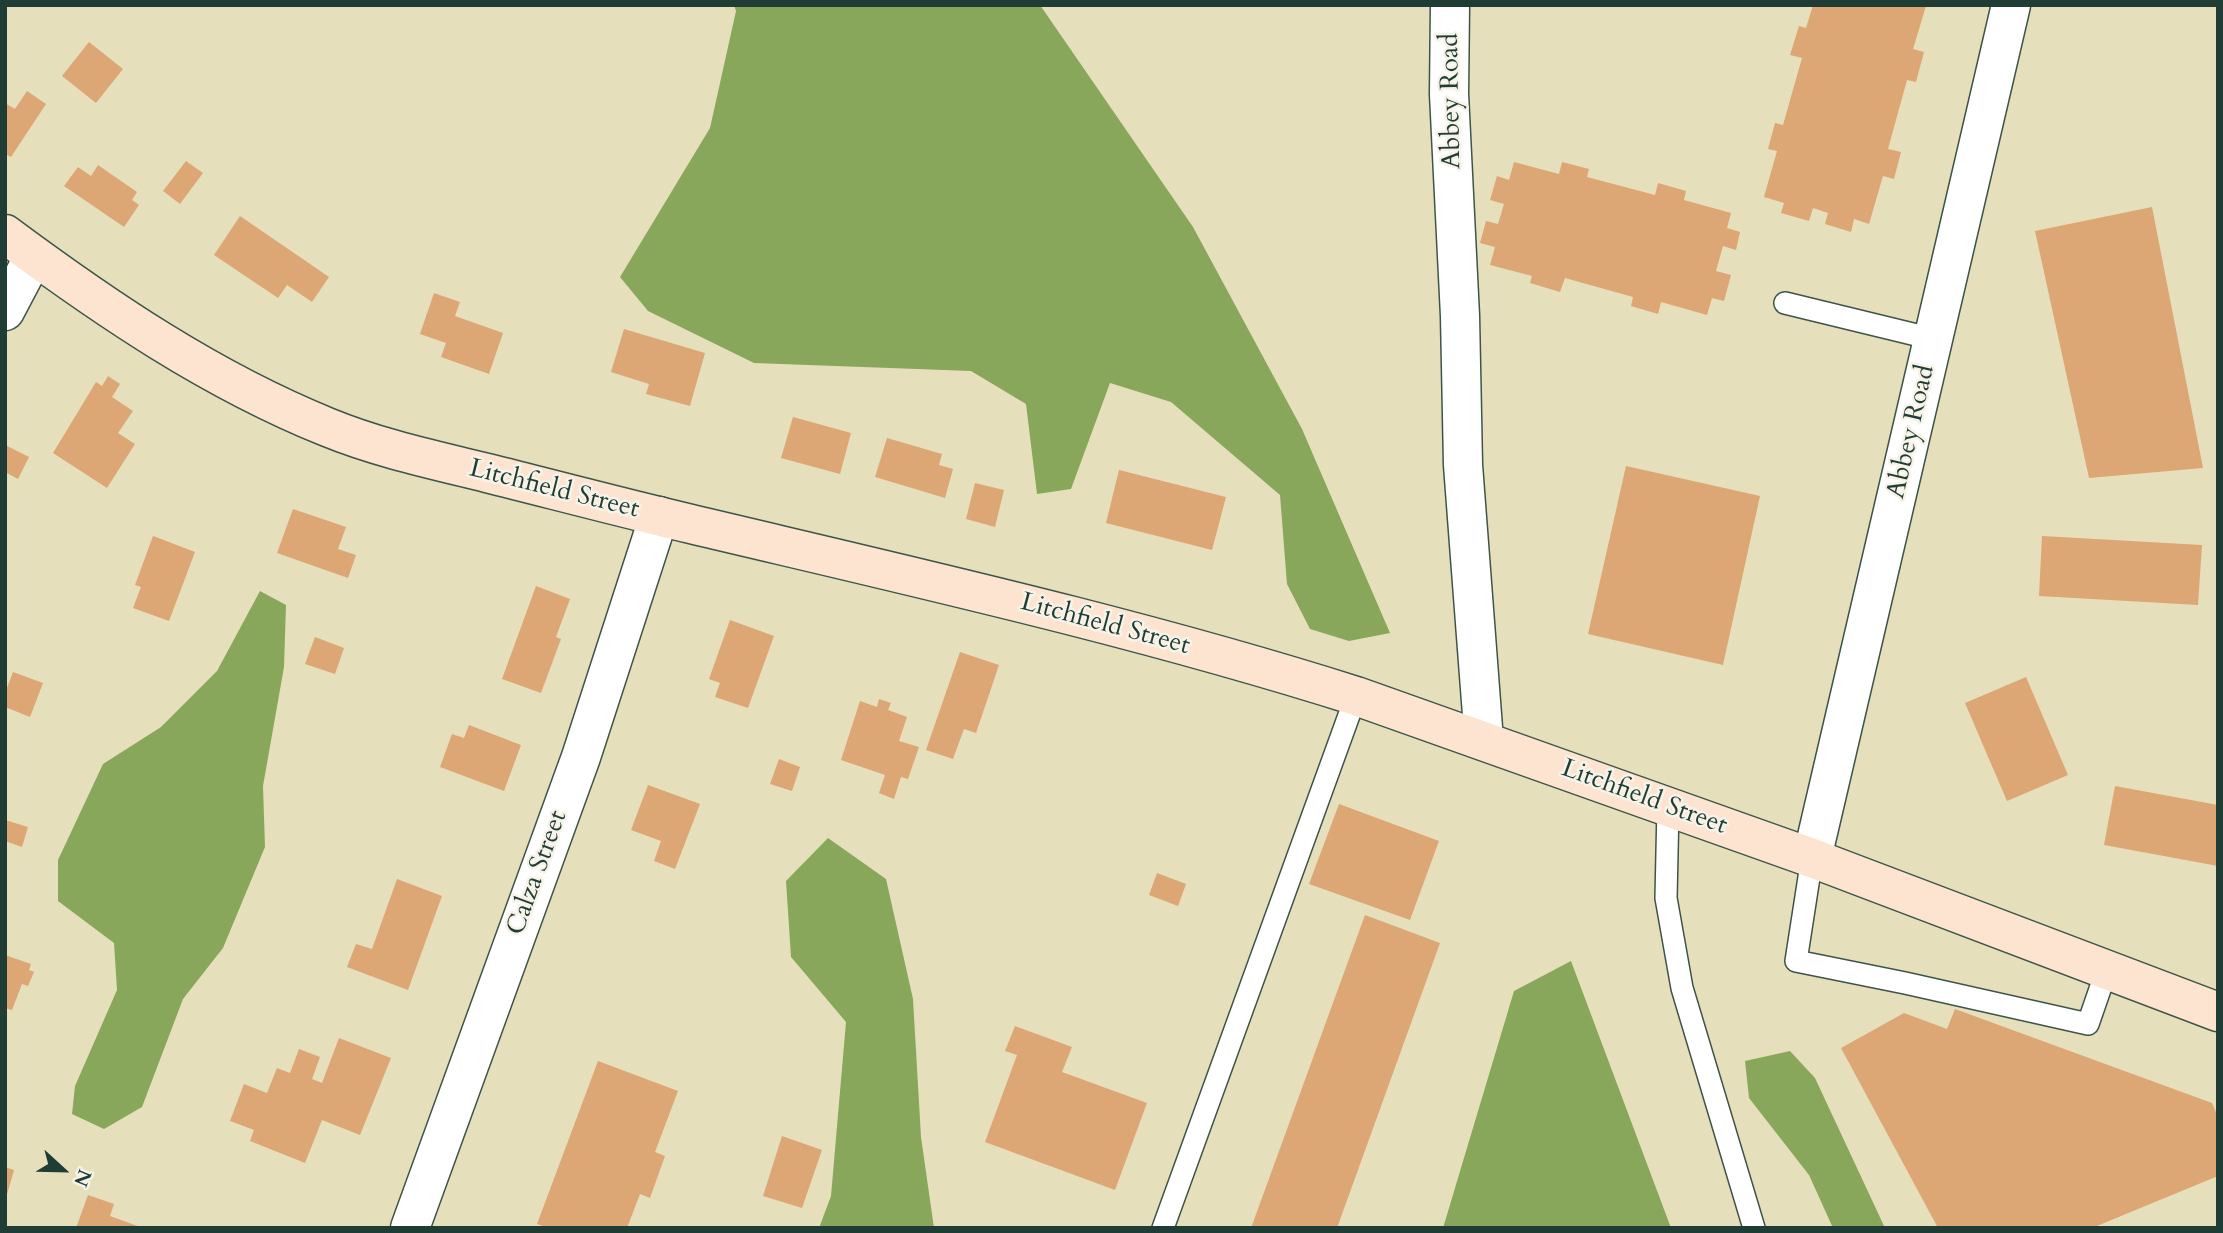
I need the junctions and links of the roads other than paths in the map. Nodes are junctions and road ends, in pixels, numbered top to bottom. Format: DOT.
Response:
graph roads {
  1 [pos="1450,5"];
  2 [pos="2011,5"];
  3 [pos="20,245"];
  4 [pos="1785,303"];
  5 [pos="5,311"];
  6 [pos="1933,339"];
  7 [pos="659,516"];
  8 [pos="1356,696"];
  9 [pos="1484,741"];
  10 [pos="1668,807"];
  11 [pos="1812,858"];
  12 [pos="2108,970"];
  13 [pos="2218,1012"];
  14 [pos="410,1228"];
  15 [pos="1163,1228"];
  16 [pos="1754,1228"];
  1 -- 9 [label="street, Abbey Road"];
  2 -- 6 [label="street, Abbey Road"];
  3 -- 5 [label="street"];
  3 -- 7 [label="main road, Litchfield Street"];
  4 -- 6 [label="lane"];
  6 -- 11 [label="street, Abbey Road"];
  7 -- 8 [label="main road, Litchfield Street"];
  7 -- 14 [label="street, Calza Street"];
  8 -- 9 [label="main road, Litchfield Street"];
  8 -- 15 [label="lane"];
  9 -- 10 [label="main road, Litchfield Street"];
  10 -- 11 [label="main road, Litchfield Street"];
  10 -- 16 [label="lane"];
  11 -- 12 [label="main road, Litchfield Street"];
  11 -- 12 [label="lane"];
  12 -- 13 [label="main road, Litchfield Street"];
}
